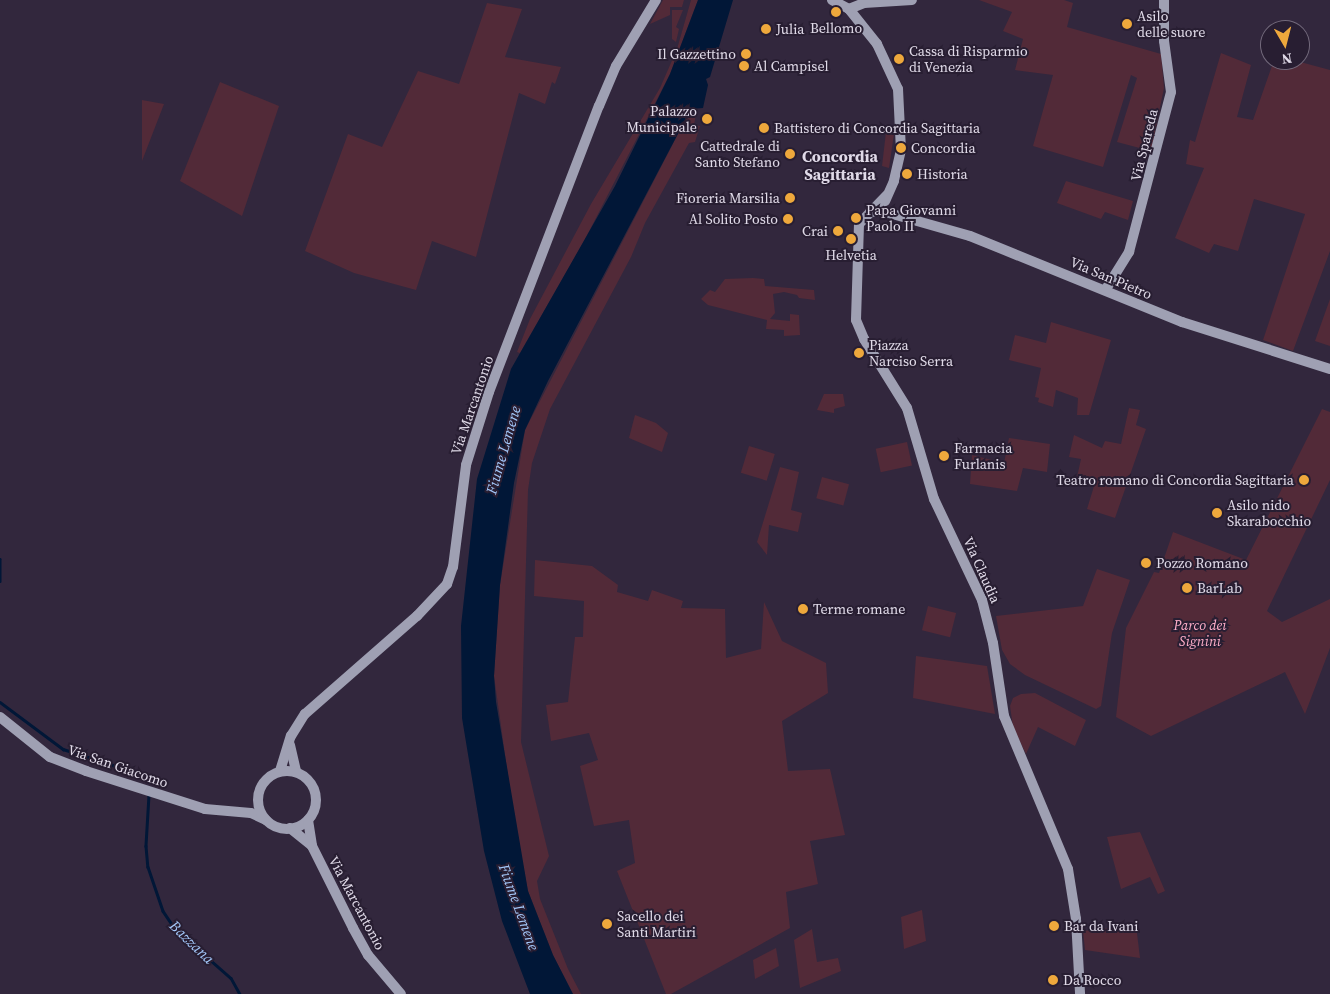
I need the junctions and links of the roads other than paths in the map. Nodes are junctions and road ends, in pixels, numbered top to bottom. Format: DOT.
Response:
graph roads {
  1 [pos="656,0"];
  2 [pos="832,0"];
  3 [pos="912,0"];
  4 [pos="1164,0"];
  5 [pos="849,9"];
  6 [pos="880,206"];
  7 [pos="1106,289"];
  8 [pos="1330,369"];
  9 [pos="0,717"];
  10 [pos="290,736"];
  11 [pos="280,772"];
  12 [pos="296,772"];
  13 [pos="258,796"];
  14 [pos="240,812"];
  15 [pos="266,820"];
  16 [pos="308,820"];
  17 [pos="290,828"];
  18 [pos="312,846"];
  19 [pos="401,994"];
  20 [pos="1080,994"];
  1 -- 10 [label="street, Via Marcantonio"];
  2 -- 5 [label="street"];
  3 -- 5 [label="street"];
  4 -- 7 [label="street, Via Spareda"];
  5 -- 6 [label="street"];
  6 -- 7 [label="street, Via San Pietro"];
  6 -- 20 [label="street, Via Claudia"];
  7 -- 8 [label="street, Via San Pietro"];
  9 -- 14 [label="street, Via San Giacomo"];
  10 -- 11 [label="street, Via Marcantonio"];
  10 -- 12 [label="street"];
  11 -- 12 [label="street"];
  11 -- 13 [label="street"];
  12 -- 16 [label="street, Via Marcantonio"];
  13 -- 14 [label="street"];
  13 -- 15 [label="street"];
  14 -- 15 [label="street, Via San Giacomo"];
  15 -- 17 [label="street, Via Marcantonio"];
  16 -- 17 [label="street"];
  16 -- 18 [label="street, Via Marcantonio"];
  17 -- 18 [label="street, Via Marcantonio"];
  18 -- 19 [label="street, Via Marcantonio"];
}
